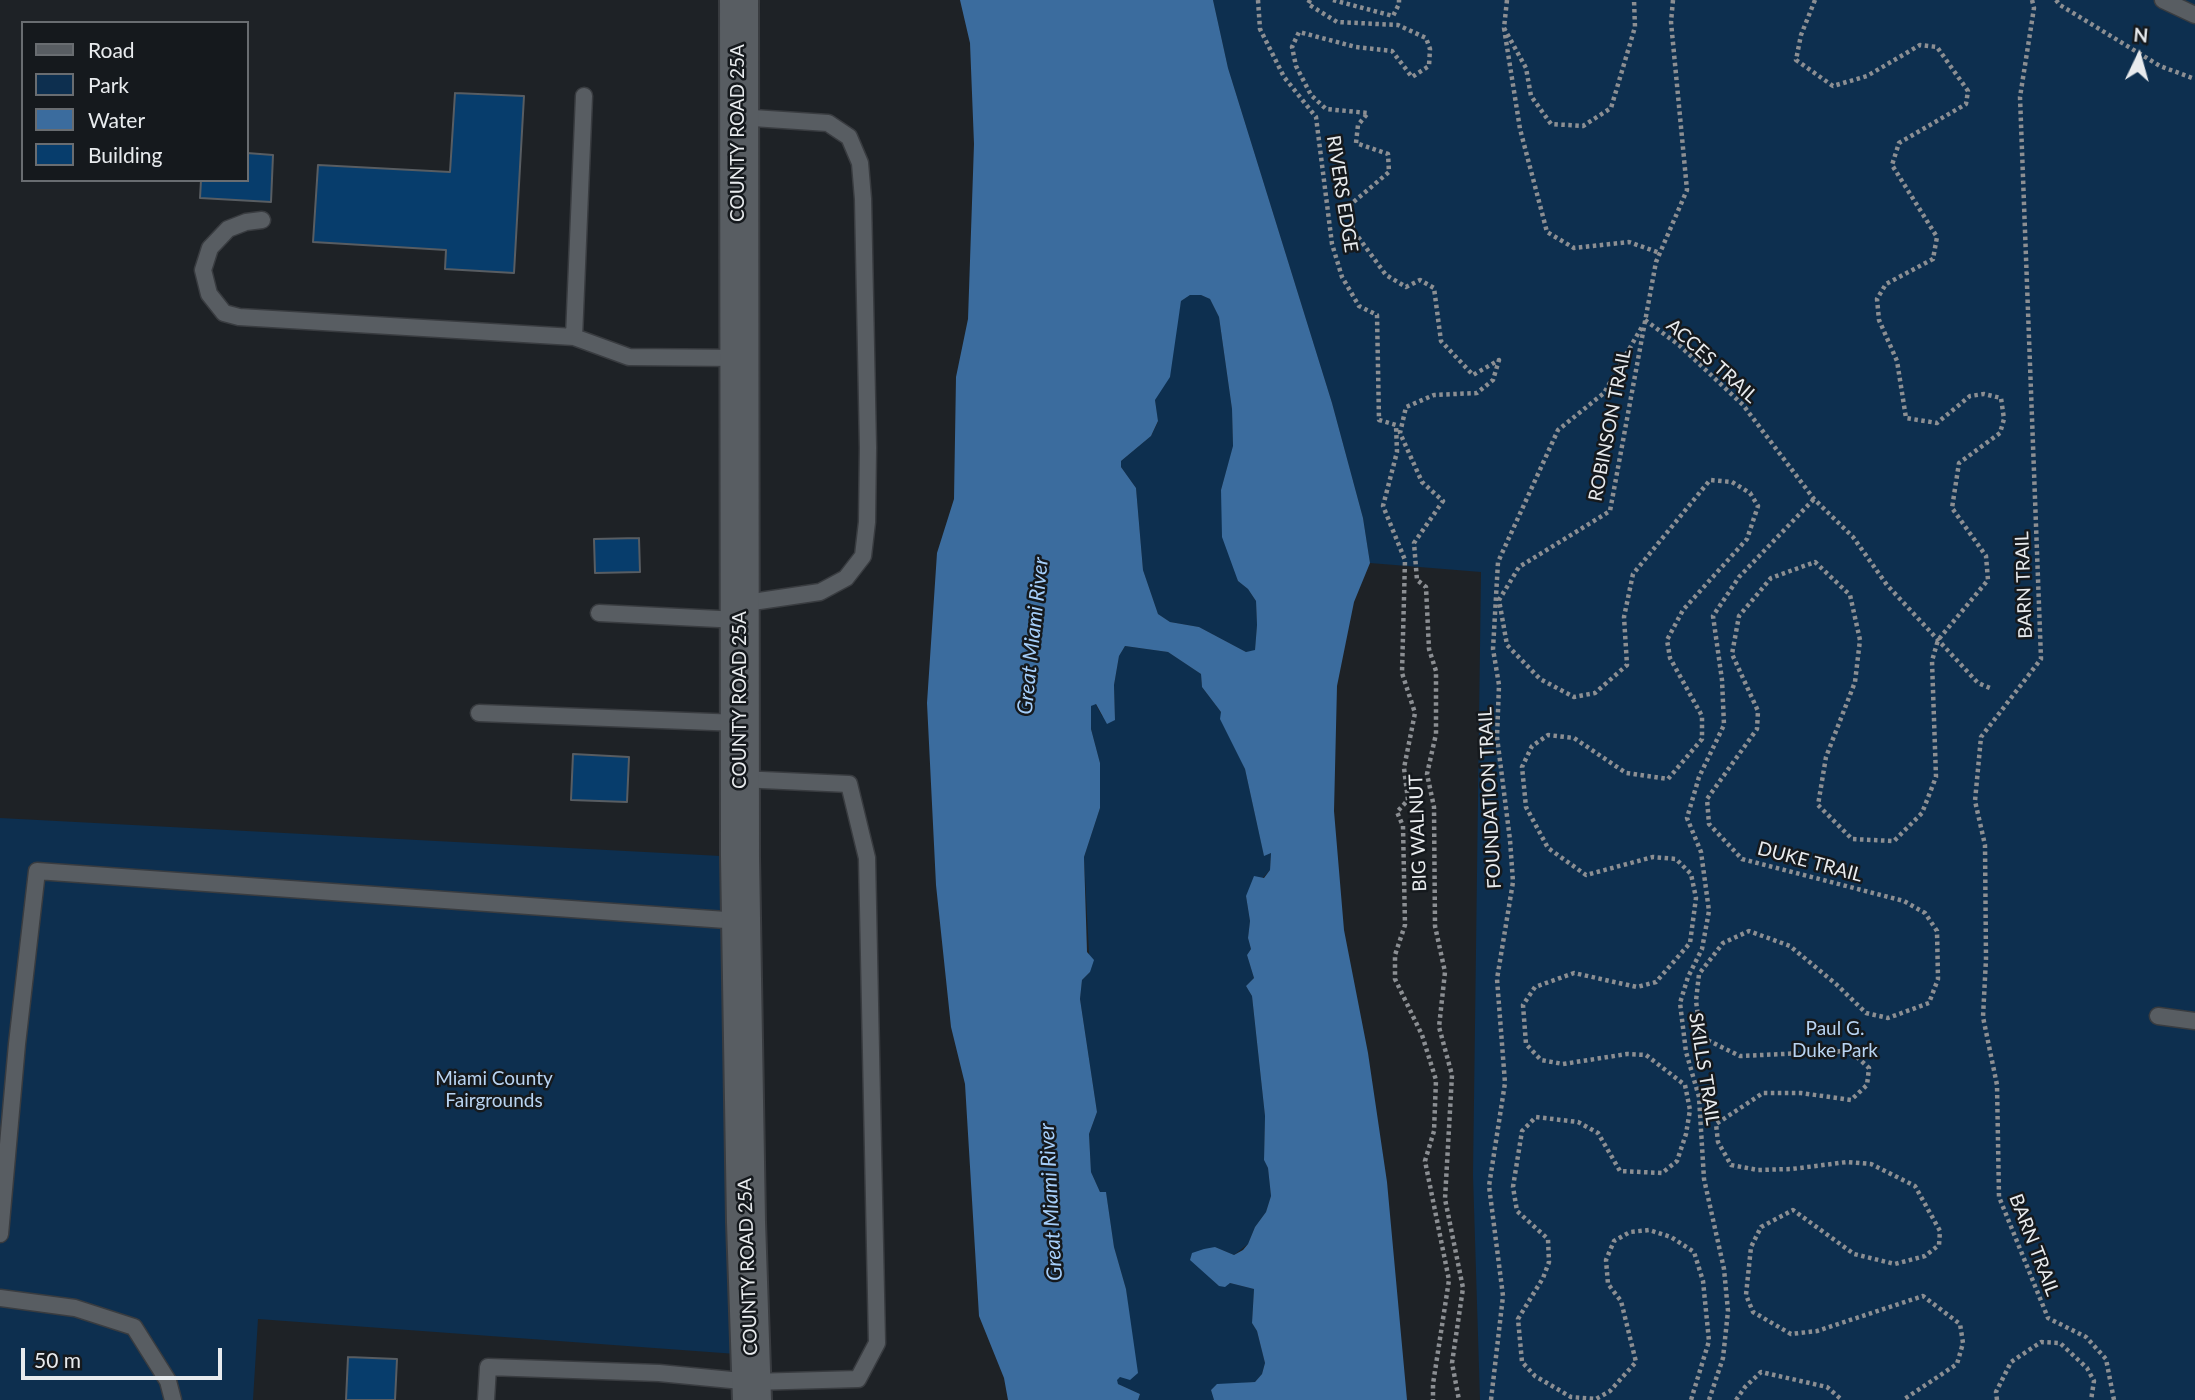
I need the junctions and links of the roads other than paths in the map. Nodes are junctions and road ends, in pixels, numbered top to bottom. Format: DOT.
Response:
graph roads {
  1 [pos="739,0"];
  2 [pos="2163,0"];
  3 [pos="2195,15"];
  4 [pos="584,96"];
  5 [pos="738,117"];
  6 [pos="262,220"];
  7 [pos="574,337"];
  8 [pos="739,358"];
  9 [pos="739,612"];
  10 [pos="599,614"];
  11 [pos="479,713"];
  12 [pos="739,723"];
  13 [pos="740,779"];
  14 [pos="740,921"];
  15 [pos="2158,1016"];
  16 [pos="2195,1020"];
  17 [pos="0,1234"];
  18 [pos="0,1298"];
  19 [pos="752,1391"];
  20 [pos="173,1400"];
  21 [pos="486,1400"];
  1 -- 5 [label="main road, COUNTY ROAD 25A"];
  2 -- 3 [label="lane"];
  4 -- 7 [label="lane"];
  5 -- 8 [label="main road, COUNTY ROAD 25A"];
  5 -- 9 [label="lane"];
  6 -- 7 [label="lane"];
  7 -- 8 [label="lane"];
  8 -- 9 [label="main road, COUNTY ROAD 25A"];
  9 -- 10 [label="lane"];
  9 -- 12 [label="main road, COUNTY ROAD 25A"];
  11 -- 12 [label="lane"];
  12 -- 13 [label="main road, COUNTY ROAD 25A"];
  13 -- 14 [label="main road, COUNTY ROAD 25A"];
  13 -- 19 [label="lane"];
  14 -- 17 [label="lane"];
  14 -- 19 [label="main road, COUNTY ROAD 25A"];
  15 -- 16 [label="lane"];
  18 -- 20 [label="lane"];
  19 -- 21 [label="lane"];
}
